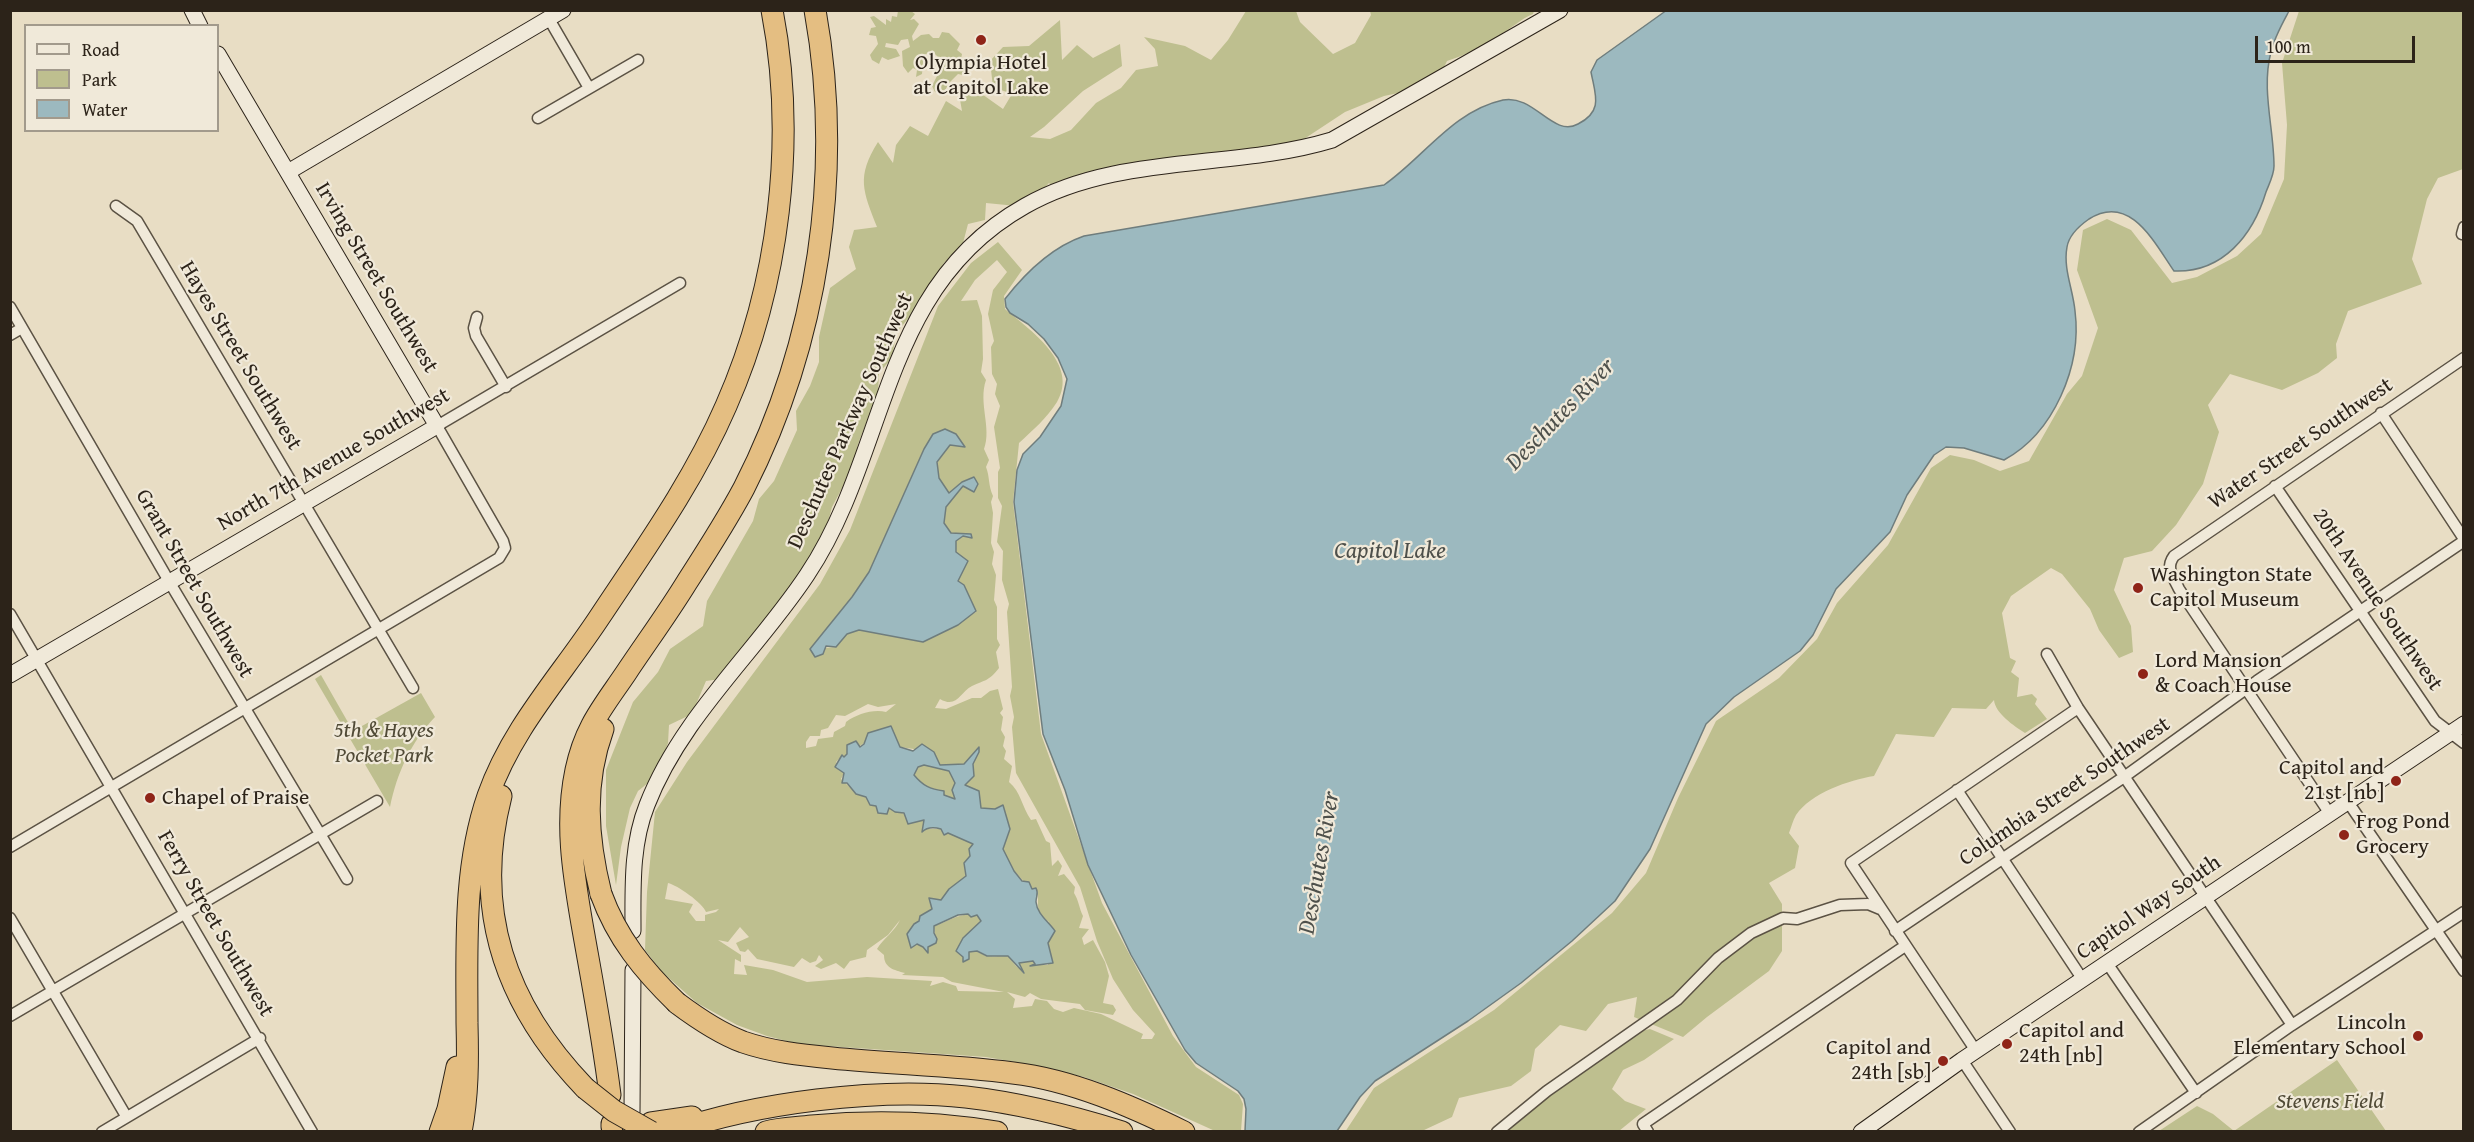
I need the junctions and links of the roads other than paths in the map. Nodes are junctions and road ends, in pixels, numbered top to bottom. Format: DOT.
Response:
graph roads {
  1 [pos="192,10"];
  2 [pos="563,10"];
  3 [pos="772,10"];
  4 [pos="815,10"];
  5 [pos="1560,10"];
  6 [pos="549,18"];
  7 [pos="199,24"];
  8 [pos="219,56"];
  9 [pos="639,60"];
  10 [pos="589,88"];
  11 [pos="538,118"];
  12 [pos="288,172"];
  13 [pos="116,206"];
  14 [pos="680,284"];
  15 [pos="10,307"];
  16 [pos="477,317"];
  17 [pos="22,328"];
  18 [pos="10,335"];
  19 [pos="2463,358"];
  20 [pos="506,387"];
  21 [pos="2381,413"];
  22 [pos="437,426"];
  23 [pos="2275,486"];
  24 [pos="304,504"];
  25 [pos="2463,540"];
  26 [pos="170,583"];
  27 [pos="2361,610"];
  28 [pos="10,614"];
  29 [pos="378,631"];
  30 [pos="581,645"];
  31 [pos="2047,654"];
  32 [pos="37,659"];
  33 [pos="10,675"];
  34 [pos="621,681"];
  35 [pos="413,688"];
  36 [pos="2247,690"];
  37 [pos="244,708"];
  38 [pos="2078,708"];
  39 [pos="2457,729"];
  40 [pos="2463,743"];
  41 [pos="2124,777"];
  42 [pos="112,786"];
  43 [pos="1957,790"];
  44 [pos="377,801"];
  45 [pos="2348,802"];
  46 [pos="2330,814"];
  47 [pos="319,834"];
  48 [pos="10,847"];
  49 [pos="2004,858"];
  50 [pos="347,879"];
  51 [pos="2204,897"];
  52 [pos="1880,909"];
  53 [pos="2463,912"];
  54 [pos="186,914"];
  55 [pos="10,918"];
  56 [pos="2436,930"];
  57 [pos="633,931"];
  58 [pos="1895,931"];
  59 [pos="1905,946"];
  60 [pos="2107,963"];
  61 [pos="633,970"];
  62 [pos="2463,971"];
  63 [pos="2083,980"];
  64 [pos="467,986"];
  65 [pos="54,991"];
  66 [pos="10,1017"];
  67 [pos="2292,1025"];
  68 [pos="260,1038"];
  69 [pos="1976,1051"];
  70 [pos="1962,1060"];
  71 [pos="2196,1093"];
  72 [pos="610,1095"];
  73 [pos="632,1112"];
  74 [pos="749,1112"];
  75 [pos="126,1116"];
  76 [pos="651,1127"];
  77 [pos="1646,1128"];
  78 [pos="102,1131"];
  79 [pos="312,1131"];
  80 [pos="440,1131"];
  81 [pos="461,1131"];
  82 [pos="672,1131"];
  83 [pos="766,1131"];
  84 [pos="997,1131"];
  85 [pos="1122,1131"];
  86 [pos="1184,1131"];
  87 [pos="1497,1131"];
  88 [pos="1861,1131"];
  89 [pos="2010,1131"];
  90 [pos="2139,1131"];
  1 -- 7 [label="street"];
  2 -- 6 [label="street"];
  3 -- 30 [label="highway"];
  4 -- 34 [label="highway"];
  5 -- 57 [label="street, Deschutes Parkway Southwest"];
  6 -- 10 [label="street"];
  6 -- 12 [label="street"];
  8 -- 12 [label="street, Irving Street Southwest"];
  9 -- 10 [label="street"];
  10 -- 11 [label="street"];
  12 -- 22 [label="street, Irving Street Southwest"];
  13 -- 24 [label="street, Hayes Street Southwest"];
  14 -- 20 [label="street, North 7th Avenue Southwest"];
  15 -- 17 [label="street, Grant Street Southwest"];
  16 -- 20 [label="street"];
  17 -- 18 [label="street"];
  17 -- 26 [label="street, Grant Street Southwest"];
  19 -- 21 [label="street, Water Street Southwest"];
  20 -- 22 [label="street, North 7th Avenue Southwest"];
  21 -- 23 [label="street, Water Street Southwest"];
  21 -- 25 [label="street"];
  22 -- 24 [label="street, North 7th Avenue Southwest"];
  22 -- 29 [label="street, Irving Street Southwest"];
  23 -- 27 [label="street, 20th Avenue Southwest"];
  23 -- 36 [label="street, Water Street Southwest"];
  24 -- 26 [label="street, North 7th Avenue Southwest"];
  24 -- 29 [label="street, Hayes Street Southwest"];
  25 -- 27 [label="street, Columbia Street Southwest"];
  26 -- 32 [label="street, North 7th Avenue Southwest"];
  26 -- 37 [label="street, Grant Street Southwest"];
  27 -- 36 [label="street, Columbia Street Southwest"];
  27 -- 39 [label="street, 20th Avenue Southwest"];
  28 -- 32 [label="street, Ferry Street Southwest"];
  29 -- 35 [label="street, Hayes Street Southwest"];
  29 -- 37 [label="street"];
  30 -- 64 [label="highway"];
  30 -- 76 [label="highway, bridge"];
  31 -- 38 [label="street"];
  32 -- 33 [label="street, North 7th Avenue Southwest"];
  32 -- 42 [label="street, Ferry Street Southwest"];
  34 -- 72 [label="highway"];
  34 -- 86 [label="highway, bridge"];
  36 -- 41 [label="street, Columbia Street Southwest"];
  36 -- 46 [label="street"];
  37 -- 42 [label="street"];
  37 -- 47 [label="street, Grant Street Southwest"];
  38 -- 41 [label="street"];
  38 -- 43 [label="street"];
  39 -- 40 [label="street, 20th Avenue Southwest"];
  39 -- 45 [label="street, Capitol Way South"];
  41 -- 49 [label="street, Columbia Street Southwest"];
  41 -- 51 [label="street"];
  42 -- 48 [label="street"];
  42 -- 54 [label="street, Ferry Street Southwest"];
  43 -- 49 [label="street"];
  43 -- 52 [label="street"];
  44 -- 47 [label="street"];
  45 -- 46 [label="street, Capitol Way South"];
  45 -- 56 [label="street"];
  46 -- 51 [label="street, Capitol Way South"];
  47 -- 50 [label="street, Grant Street Southwest"];
  47 -- 54 [label="street"];
  49 -- 58 [label="street, Columbia Street Southwest"];
  49 -- 63 [label="street"];
  51 -- 60 [label="street, Capitol Way South"];
  51 -- 67 [label="street"];
  52 -- 58 [label="street"];
  52 -- 87 [label="street"];
  53 -- 56 [label="street"];
  54 -- 65 [label="street"];
  54 -- 68 [label="street, Ferry Street Southwest"];
  55 -- 65 [label="street"];
  56 -- 62 [label="street"];
  56 -- 67 [label="street"];
  58 -- 59 [label="street"];
  59 -- 69 [label="street"];
  59 -- 77 [label="street"];
  60 -- 63 [label="street, Capitol Way South"];
  60 -- 71 [label="street"];
  61 -- 73 [label="street"];
  63 -- 69 [label="street, Capitol Way South"];
  64 -- 80 [label="highway"];
  64 -- 81 [label="highway"];
  65 -- 66 [label="street"];
  65 -- 75 [label="street"];
  67 -- 71 [label="street"];
  68 -- 75 [label="street"];
  68 -- 79 [label="street, Ferry Street Southwest"];
  69 -- 70 [label="street, Capitol Way South"];
  70 -- 88 [label="street, Capitol Way South"];
  70 -- 89 [label="street"];
  71 -- 90 [label="street"];
  74 -- 76 [label="highway"];
  74 -- 82 [label="highway"];
  74 -- 85 [label="highway"];
  75 -- 78 [label="street"];
  83 -- 84 [label="highway"];
}
